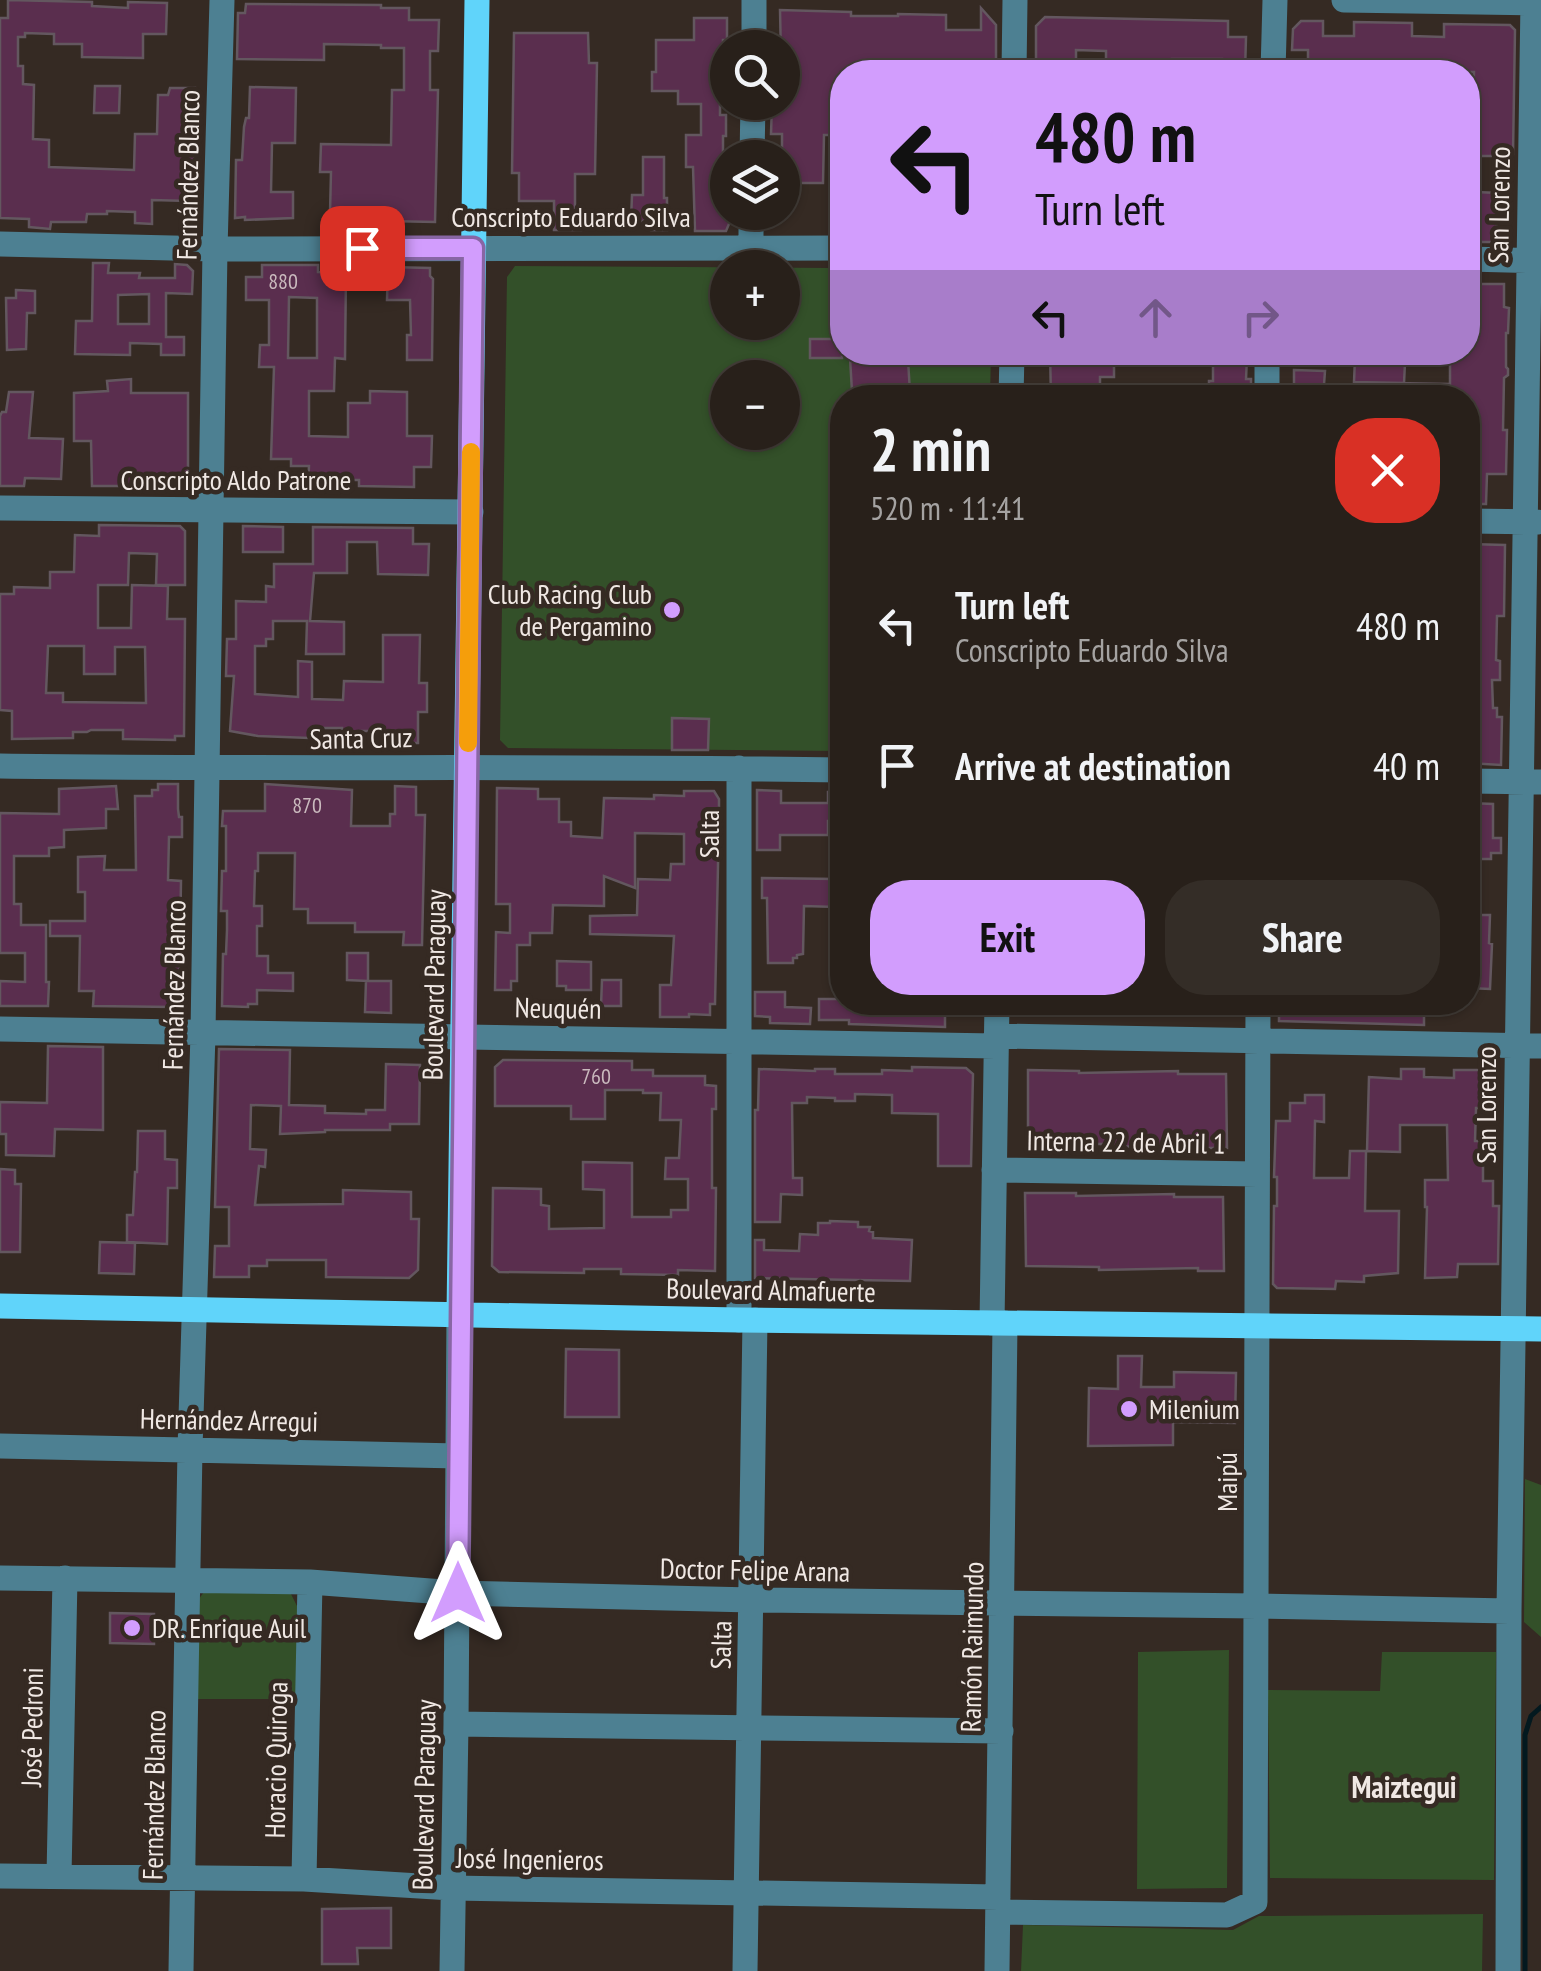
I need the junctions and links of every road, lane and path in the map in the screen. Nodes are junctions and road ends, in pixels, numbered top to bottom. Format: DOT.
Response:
graph roads {
  1 [pos="222,0"];
  2 [pos="477,0"];
  3 [pos="754,0"];
  4 [pos="1015,0"];
  5 [pos="1275,0"];
  6 [pos="1344,0"];
  7 [pos="1536,2"];
  8 [pos="754,30"];
  9 [pos="1014,60"];
  10 [pos="1273,60"];
  11 [pos="751,230"];
  12 [pos="0,244"];
  13 [pos="751,246"];
  14 [pos="473,248"];
  15 [pos="830,248"];
  16 [pos="216,249"];
  17 [pos="1480,259"];
  18 [pos="1534,260"];
  19 [pos="0,508"];
  20 [pos="212,510"];
  21 [pos="471,512"];
  22 [pos="1480,521"];
  23 [pos="1533,522"];
  24 [pos="0,766"];
  25 [pos="468,766"];
  26 [pos="739,768"];
  27 [pos="208,770"];
  28 [pos="830,770"];
  29 [pos="1480,781"];
  30 [pos="1531,781"];
  31 [pos="996,1015"];
  32 [pos="1258,1015"];
  33 [pos="0,1029"];
  34 [pos="204,1034"];
  35 [pos="464,1036"];
  36 [pos="1258,1039"];
  37 [pos="739,1041"];
  38 [pos="996,1041"];
  39 [pos="1529,1046"];
  40 [pos="994,1170"];
  41 [pos="1257,1174"];
  42 [pos="0,1306"];
  43 [pos="194,1309"];
  44 [pos="459,1314"];
  45 [pos="747,1320"];
  46 [pos="999,1323"];
  47 [pos="1258,1326"];
  48 [pos="1515,1329"];
  49 [pos="1541,1330"];
  50 [pos="0,1446"];
  51 [pos="190,1449"];
  52 [pos="458,1456"];
  53 [pos="0,1578"];
  54 [pos="64,1578"];
  55 [pos="188,1580"];
  56 [pos="310,1582"];
  57 [pos="458,1593"];
  58 [pos="752,1600"];
  59 [pos="1002,1604"];
  60 [pos="1257,1606"];
  61 [pos="1509,1611"];
  62 [pos="456,1724"];
  63 [pos="750,1730"];
  64 [pos="1000,1731"];
  65 [pos="0,1876"];
  66 [pos="59,1876"];
  67 [pos="183,1878"];
  68 [pos="304,1879"];
  69 [pos="452,1888"];
  70 [pos="747,1893"];
  71 [pos="1254,1902"];
  72 [pos="998,1905"];
  73 [pos="180,1971"];
  74 [pos="452,1971"];
  75 [pos="746,1971"];
  76 [pos="997,1971"];
  77 [pos="1508,1971"];
  1 -- 16 [label="street, Fernández Blanco"];
  2 -- 14 [label="main road, Boulevard Paraguay"];
  3 -- 8 [label="street"];
  4 -- 9 [label="street"];
  5 -- 10 [label="street"];
  6 -- 7 [label="street"];
  7 -- 18 [label="street, San Lorenzo"];
  11 -- 13 [label="street"];
  12 -- 16 [label="street, Conscripto Eduardo Silva"];
  13 -- 14 [label="street, Conscripto Eduardo Silva"];
  13 -- 15 [label="street, Conscripto Eduardo Silva"];
  14 -- 16 [label="street, Conscripto Eduardo Silva"];
  14 -- 21 [label="main road, Boulevard Paraguay"];
  16 -- 20 [label="street, Fernández Blanco"];
  17 -- 18 [label="street"];
  18 -- 23 [label="street, San Lorenzo"];
  19 -- 20 [label="street, Conscripto Aldo Patrone"];
  20 -- 21 [label="street, Conscripto Aldo Patrone"];
  20 -- 27 [label="street, Fernández Blanco"];
  21 -- 25 [label="main road, Boulevard Paraguay"];
  22 -- 23 [label="street"];
  23 -- 30 [label="street, San Lorenzo"];
  24 -- 27 [label="street, Santa Cruz"];
  25 -- 26 [label="street, Santa Cruz"];
  25 -- 27 [label="street, Santa Cruz"];
  25 -- 35 [label="main road, Boulevard Paraguay"];
  26 -- 28 [label="street, Santa Cruz"];
  26 -- 37 [label="street, Salta"];
  27 -- 34 [label="street, Fernández Blanco"];
  29 -- 30 [label="street"];
  30 -- 39 [label="street, San Lorenzo"];
  31 -- 38 [label="street, Ramón Raimundo"];
  32 -- 36 [label="street, Maipú"];
  33 -- 34 [label="street, Neuquén"];
  34 -- 35 [label="street, Neuquén"];
  34 -- 43 [label="street, Fernández Blanco"];
  35 -- 37 [label="street, Neuquén"];
  35 -- 44 [label="main road, Boulevard Paraguay"];
  36 -- 38 [label="street, Neuquén"];
  36 -- 39 [label="street, Neuquén"];
  36 -- 41 [label="street, Maipú"];
  37 -- 38 [label="street, Neuquén"];
  37 -- 45 [label="street, Salta"];
  38 -- 40 [label="street, Ramón Raimundo"];
  39 -- 48 [label="street, San Lorenzo"];
  40 -- 41 [label="street, Interna 22 de Abril 1"];
  40 -- 46 [label="street, Ramón Raimundo"];
  41 -- 47 [label="street, Maipú"];
  42 -- 43 [label="main road, Boulevard Almafuerte"];
  43 -- 44 [label="main road, Boulevard Almafuerte"];
  43 -- 51 [label="street, Fernández Blanco"];
  44 -- 45 [label="main road, Boulevard Almafuerte"];
  44 -- 52 [label="street, Boulevard Paraguay"];
  45 -- 46 [label="main road, Boulevard Almafuerte"];
  45 -- 58 [label="street, Salta"];
  46 -- 47 [label="main road, Boulevard Almafuerte"];
  46 -- 59 [label="street, Ramón Raimundo"];
  47 -- 48 [label="main road, Boulevard Almafuerte"];
  47 -- 60 [label="street, Maipú"];
  48 -- 49 [label="main road, Boulevard Almafuerte"];
  48 -- 61 [label="street, San Lorenzo"];
  50 -- 51 [label="street, Hernández Arregui"];
  51 -- 52 [label="street, Hernández Arregui"];
  51 -- 55 [label="street, Fernández Blanco"];
  52 -- 57 [label="street, Boulevard Paraguay"];
  53 -- 54 [label="street, Doctor Felipe Arana"];
  54 -- 55 [label="street, Doctor Felipe Arana"];
  54 -- 66 [label="street, José Pedroni"];
  55 -- 56 [label="street, Doctor Felipe Arana"];
  55 -- 67 [label="street, Fernández Blanco"];
  56 -- 57 [label="street, Doctor Felipe Arana"];
  56 -- 68 [label="street, Horacio Quiroga"];
  57 -- 58 [label="street, Doctor Felipe Arana"];
  57 -- 62 [label="street, Boulevard Paraguay"];
  58 -- 59 [label="street, Doctor Felipe Arana"];
  58 -- 63 [label="street, Salta"];
  59 -- 60 [label="street, Doctor Felipe Arana"];
  59 -- 64 [label="street, Ramón Raimundo"];
  60 -- 61 [label="street, Doctor Felipe Arana"];
  60 -- 71 [label="street, Maipú"];
  61 -- 77 [label="street, San Lorenzo"];
  62 -- 63 [label="street"];
  62 -- 69 [label="street, Boulevard Paraguay"];
  63 -- 64 [label="street"];
  63 -- 70 [label="street, Salta"];
  64 -- 72 [label="street, Ramón Raimundo"];
  65 -- 66 [label="street, José Ingenieros"];
  66 -- 67 [label="street, José Ingenieros"];
  67 -- 68 [label="street, José Ingenieros"];
  67 -- 73 [label="street, Fernández Blanco"];
  68 -- 69 [label="street, José Ingenieros"];
  69 -- 70 [label="street, José Ingenieros"];
  69 -- 74 [label="street, Boulevard Paraguay"];
  70 -- 72 [label="street, José Ingenieros"];
  70 -- 75 [label="street, Salta"];
  71 -- 72 [label="street, José Ingenieros"];
  72 -- 76 [label="street, Ramón Raimundo"];
}
